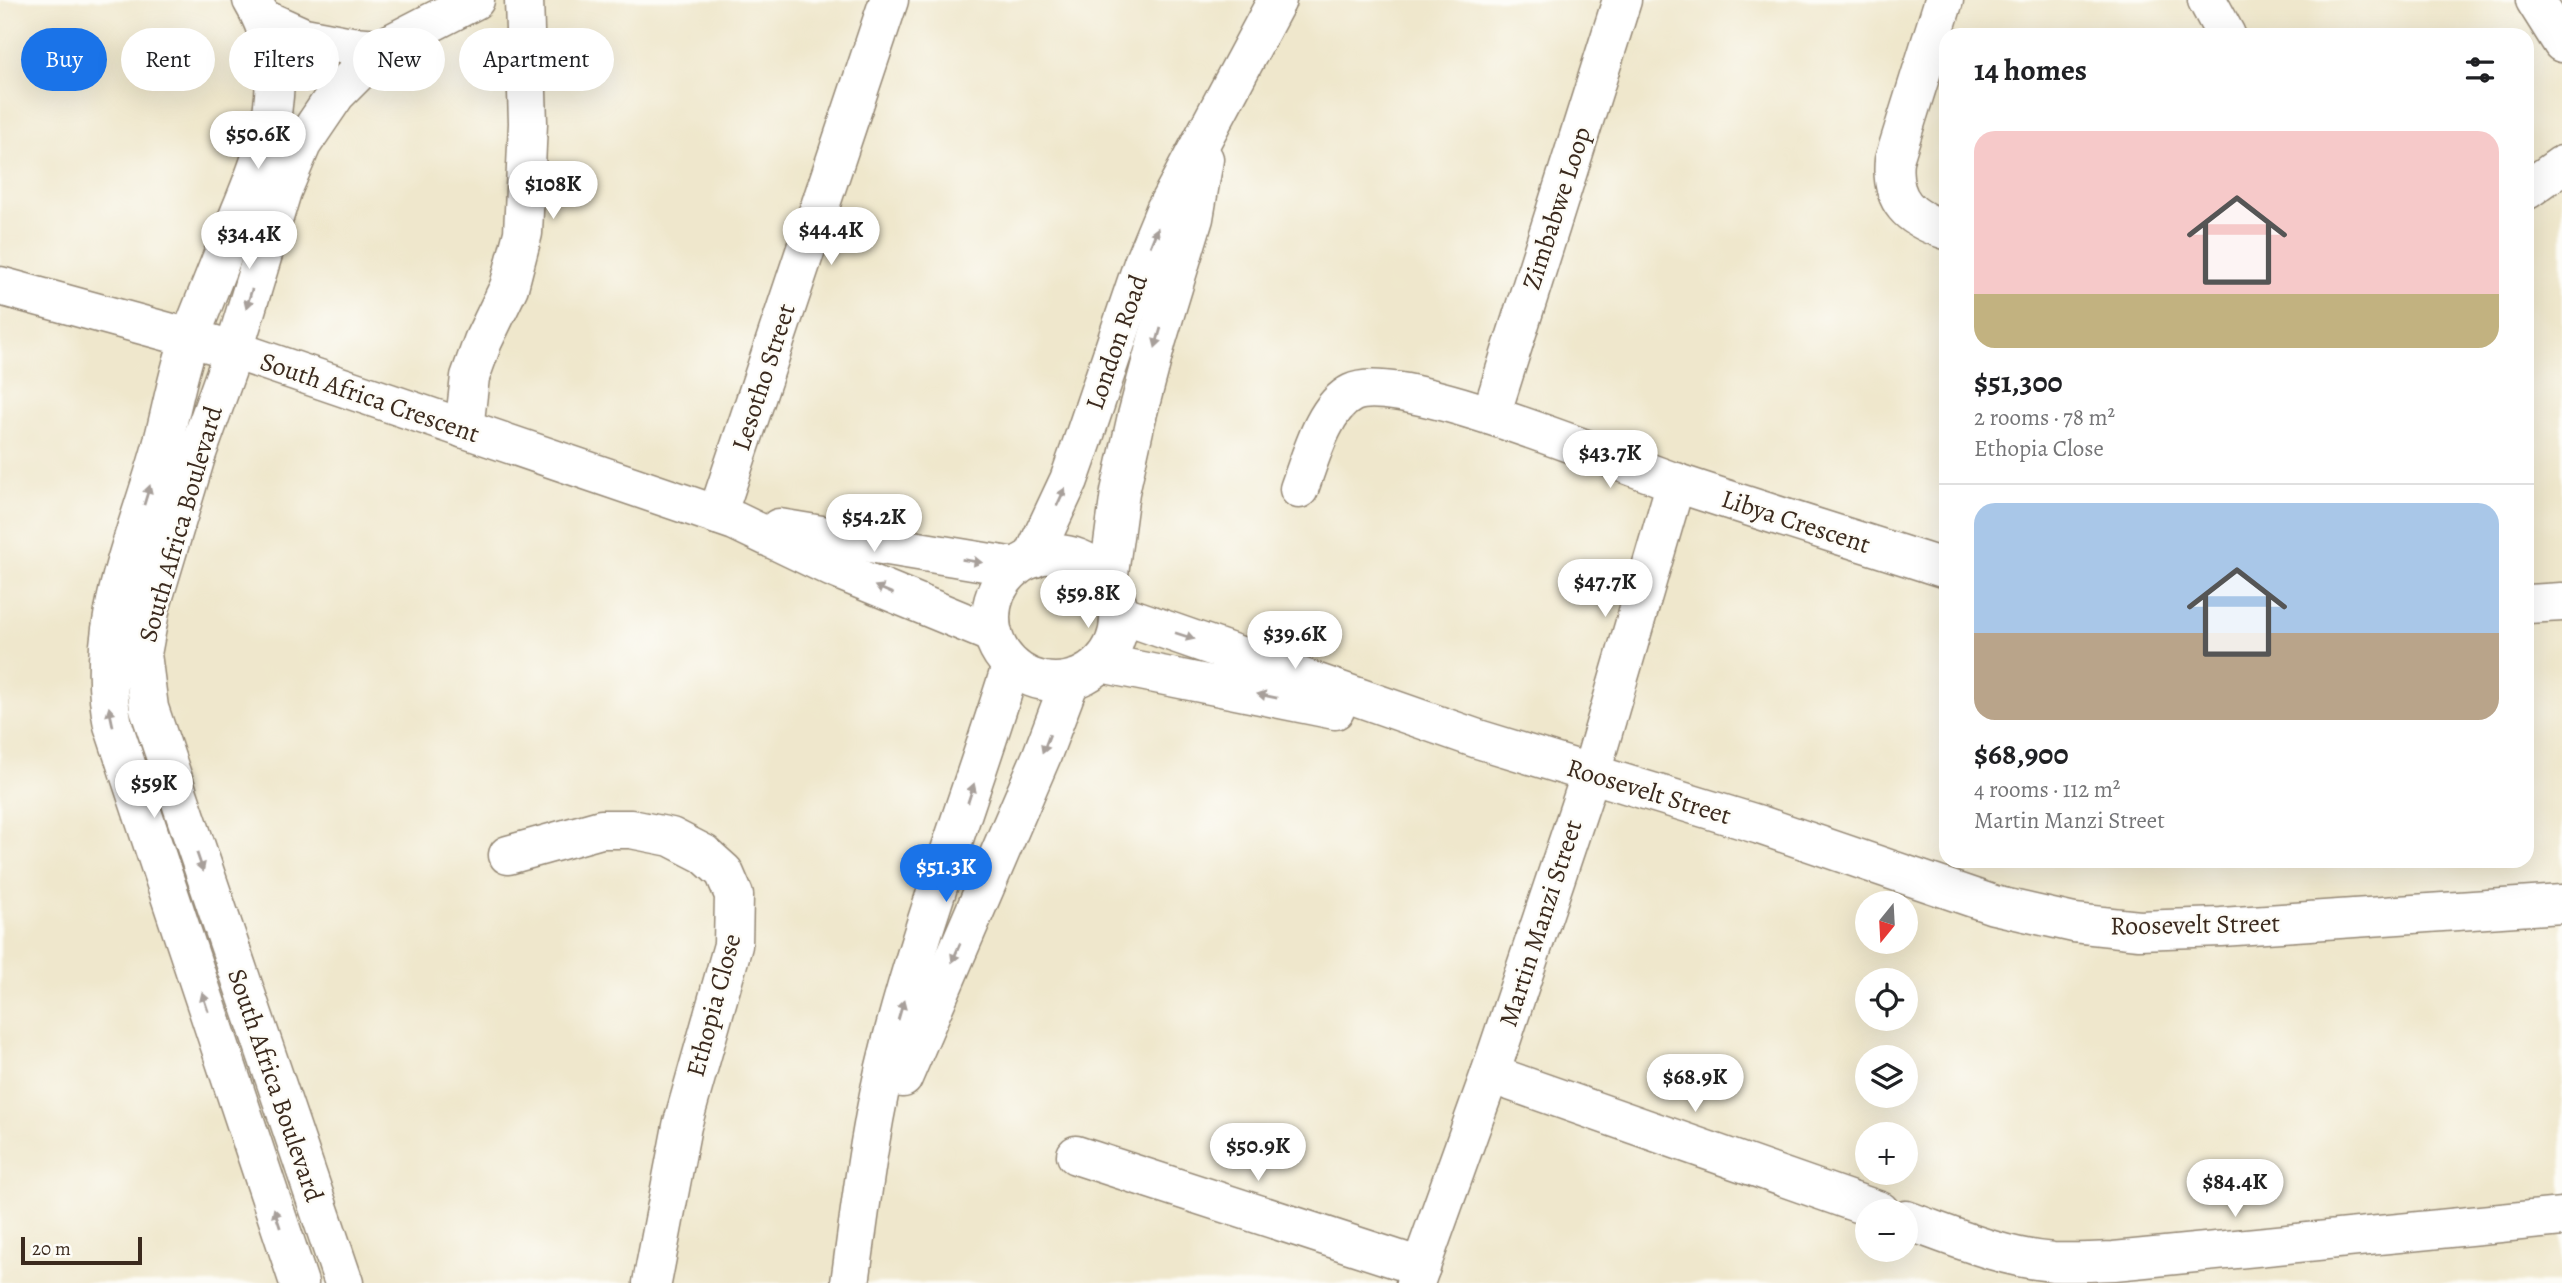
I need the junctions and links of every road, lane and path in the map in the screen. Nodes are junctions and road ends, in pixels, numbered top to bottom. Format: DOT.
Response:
graph roads {
  1 [pos="475,0"];
  2 [pos="524,0"];
  3 [pos="889,0"];
  4 [pos="1277,0"];
  5 [pos="1622,0"];
  6 [pos="1944,0"];
  7 [pos="2207,0"];
  8 [pos="2535,0"];
  9 [pos="258,10"];
  10 [pos="421,28"];
  11 [pos="2223,28"];
  12 [pos="2562,43"];
  13 [pos="353,46"];
  14 [pos="353,78"];
  15 [pos="1209,130"];
  16 [pos="2562,166"];
  17 [pos="2534,185"];
  18 [pos="1939,228"];
  19 [pos="0,286"];
  20 [pos="190,338"];
  21 [pos="233,351"];
  22 [pos="1491,415"];
  23 [pos="464,429"];
  24 [pos="1676,482"];
  25 [pos="1299,489"];
  26 [pos="726,518"];
  27 [pos="1024,563"];
  28 [pos="1939,567"];
  29 [pos="1114,598"];
  30 [pos="2562,601"];
  31 [pos="2534,603"];
  32 [pos="1002,650"];
  33 [pos="1086,672"];
  34 [pos="1478,739"];
  35 [pos="1591,773"];
  36 [pos="508,855"];
  37 [pos="2562,904"];
  38 [pos="1490,1074"];
  39 [pos="870,1148"];
  40 [pos="1076,1155"];
  41 [pos="1855,1202"];
  42 [pos="2562,1217"];
  43 [pos="1918,1224"];
  44 [pos="1418,1275"];
  45 [pos="299,1283"];
  46 [pos="344,1283"];
  47 [pos="652,1283"];
  48 [pos="850,1283"];
  1 -- 10 [label="street, South Africa Boulevard"];
  2 -- 23 [label="street"];
  3 -- 26 [label="street, Lesotho Street"];
  4 -- 15 [label="street, London Road"];
  5 -- 22 [label="street, Zimbabwe Loop"];
  6 -- 18 [label="street"];
  7 -- 11 [label="street"];
  8 -- 12 [label="street"];
  9 -- 13 [label="street"];
  9 -- 20 [label="street, South Africa Boulevard"];
  14 -- 21 [label="street, South Africa Boulevard, one-way"];
  27 -- 15 [label="street, London Road, one-way"];
  15 -- 29 [label="street, London Road, one-way"];
  16 -- 17 [label="street"];
  19 -- 20 [label="street, South Africa Crescent"];
  20 -- 21 [label="street, South Africa Crescent"];
  45 -- 20 [label="street, South Africa Boulevard, one-way"];
  21 -- 23 [label="street, South Africa Crescent"];
  21 -- 46 [label="street, South Africa Boulevard, one-way"];
  22 -- 24 [label="street, Libya Crescent"];
  22 -- 25 [label="street, Libya Crescent"];
  23 -- 26 [label="street, South Africa Crescent"];
  24 -- 28 [label="street, Libya Crescent"];
  24 -- 35 [label="street, Martin Manzi Street"];
  26 -- 27 [label="street, South Africa Crescent, one-way"];
  32 -- 26 [label="street, South Africa Crescent, one-way"];
  27 -- 29 [label="street"];
  27 -- 32 [label="street"];
  29 -- 33 [label="street"];
  29 -- 34 [label="street, Roosevelt Street, one-way"];
  30 -- 31 [label="street"];
  32 -- 33 [label="street"];
  39 -- 32 [label="street, one-way"];
  34 -- 33 [label="street, Roosevelt Street, one-way"];
  33 -- 39 [label="street, one-way"];
  34 -- 35 [label="street, Roosevelt Street"];
  35 -- 37 [label="street, Roosevelt Street"];
  35 -- 38 [label="street, Martin Manzi Street"];
  36 -- 47 [label="street, Ethopia Close"];
  38 -- 41 [label="street"];
  38 -- 44 [label="street, Martin Manzi Street"];
  39 -- 48 [label="street"];
  40 -- 44 [label="street"];
  42 -- 43 [label="street"];
}
